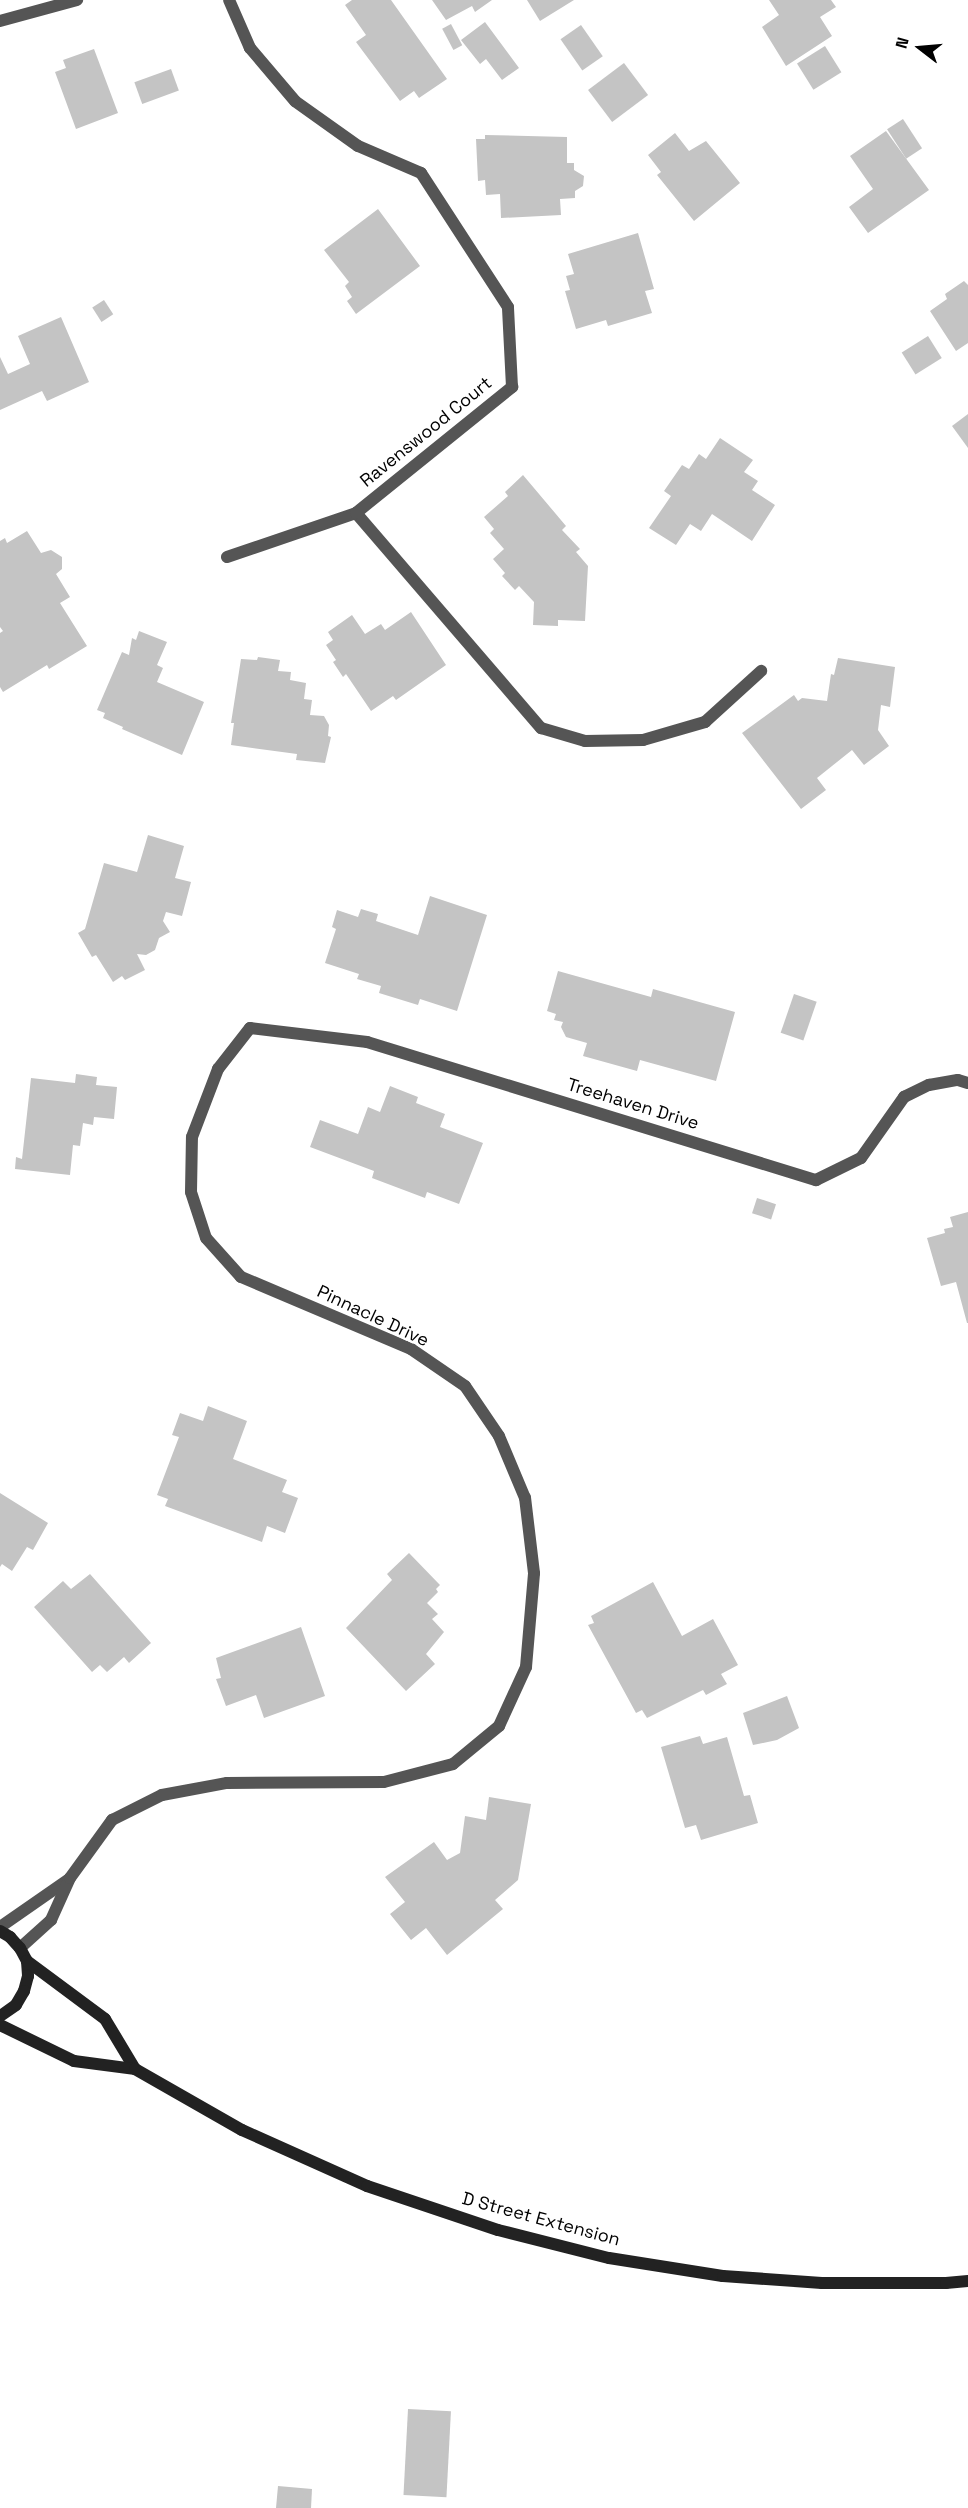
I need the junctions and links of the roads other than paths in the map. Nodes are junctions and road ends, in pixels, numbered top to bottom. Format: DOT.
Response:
graph roads {
  1 [pos="77,0"];
  2 [pos="229,0"];
  3 [pos="0,21"];
  4 [pos="356,513"];
  5 [pos="227,557"];
  6 [pos="761,671"];
  7 [pos="250,1028"];
  8 [pos="968,1083"];
  9 [pos="70,1878"];
  10 [pos="0,1929"];
  11 [pos="20,1947"];
  12 [pos="27,1961"];
  13 [pos="0,2016"];
  14 [pos="0,2025"];
  15 [pos="135,2069"];
  16 [pos="968,2281"];
  1 -- 3 [label="street"];
  2 -- 4 [label="street, Ravenswood Court"];
  4 -- 5 [label="street, Ravenswood Court"];
  4 -- 6 [label="street"];
  7 -- 8 [label="street, Treehaven Drive"];
  7 -- 9 [label="street, Pinnacle Drive"];
  9 -- 10 [label="street, Pinnacle Drive"];
  9 -- 11 [label="street, Pinnacle Drive"];
  10 -- 11 [label="street"];
  11 -- 12 [label="street"];
  12 -- 13 [label="street"];
  12 -- 15 [label="street, D Street Extension"];
  14 -- 15 [label="street, D Street Extension"];
  15 -- 16 [label="street, D Street Extension"];
}
